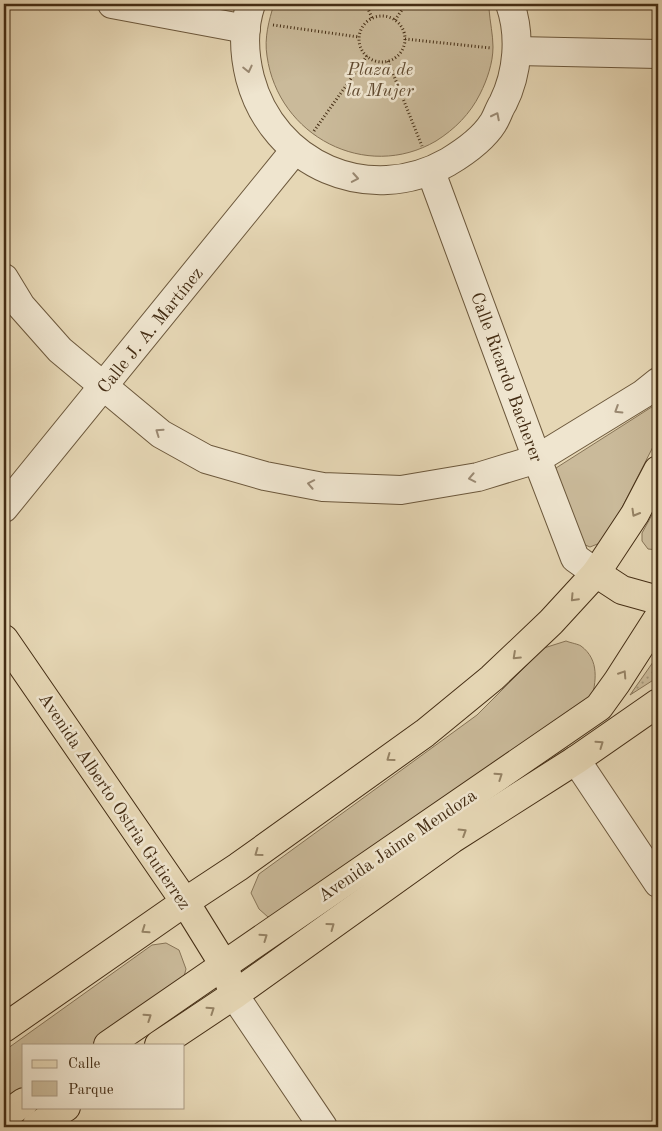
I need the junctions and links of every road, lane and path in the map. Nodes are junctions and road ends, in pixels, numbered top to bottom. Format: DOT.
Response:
graph roads {
  1 [pos="112,4"];
  2 [pos="366,4"];
  3 [pos="406,4"];
  4 [pos="510,4"];
  5 [pos="249,15"];
  6 [pos="372,18"];
  7 [pos="395,20"];
  8 [pos="359,37"];
  9 [pos="405,39"];
  10 [pos="517,51"];
  11 [pos="658,54"];
  12 [pos="368,56"];
  13 [pos="388,61"];
  14 [pos="295,150"];
  15 [pos="431,172"];
  16 [pos="4,278"];
  17 [pos="658,382"];
  18 [pos="104,388"];
  19 [pos="537,460"];
  20 [pos="658,470"];
  21 [pos="4,508"];
  22 [pos="596,573"];
  23 [pos="658,600"];
  24 [pos="658,618"];
  25 [pos="4,639"];
  26 [pos="658,703"];
  27 [pos="576,760"];
  28 [pos="658,884"];
  29 [pos="185,902"];
  30 [pos="224,965"];
  31 [pos="234,995"];
  32 [pos="4,1028"];
  33 [pos="109,1044"];
  34 [pos="161,1044"];
  35 [pos="22,1103"];
  36 [pos="64,1108"];
  37 [pos="4,1116"];
  38 [pos="36,1127"];
  39 [pos="323,1127"];
  1 -- 5 [label="street"];
  2 -- 6 [label="path"];
  3 -- 7 [label="path"];
  4 -- 10 [label="street"];
  5 -- 8 [label="path"];
  5 -- 14 [label="street, one-way"];
  6 -- 7 [label="path"];
  6 -- 8 [label="path"];
  7 -- 9 [label="path"];
  8 -- 12 [label="path"];
  9 -- 10 [label="path"];
  9 -- 13 [label="path"];
  10 -- 11 [label="street"];
  15 -- 10 [label="street, one-way"];
  12 -- 13 [label="path"];
  12 -- 14 [label="path"];
  13 -- 15 [label="path"];
  14 -- 15 [label="street, one-way"];
  14 -- 18 [label="street, Calle J. A. Martínez"];
  15 -- 19 [label="street, Calle Ricardo Bacherer"];
  16 -- 18 [label="street"];
  17 -- 19 [label="street, one-way"];
  19 -- 18 [label="street, one-way"];
  18 -- 21 [label="street, Calle J. A. Martínez"];
  19 -- 22 [label="street, Calle Ricardo Bacherer"];
  20 -- 22 [label="main road, one-way"];
  22 -- 23 [label="main road"];
  22 -- 29 [label="main road, one-way"];
  30 -- 24 [label="main road, Avenida Jaime Mendoza, one-way"];
  25 -- 29 [label="main road, Avenida Alberto Ostria Gutierrez"];
  27 -- 26 [label="main road, Avenida Jaime Mendoza, one-way"];
  27 -- 28 [label="street"];
  31 -- 27 [label="main road, Avenida Jaime Mendoza, one-way"];
  29 -- 30 [label="main road, Avenida Alberto Ostria Gutierrez"];
  29 -- 32 [label="main road, one-way"];
  30 -- 31 [label="main road, Avenida Alberto Ostria Gutierrez"];
  33 -- 30 [label="main road, Avenida Jaime Mendoza, one-way"];
  34 -- 31 [label="main road, Avenida Jaime Mendoza, one-way"];
  31 -- 39 [label="street"];
  35 -- 37 [label="main road"];
  36 -- 38 [label="main road"];
}
